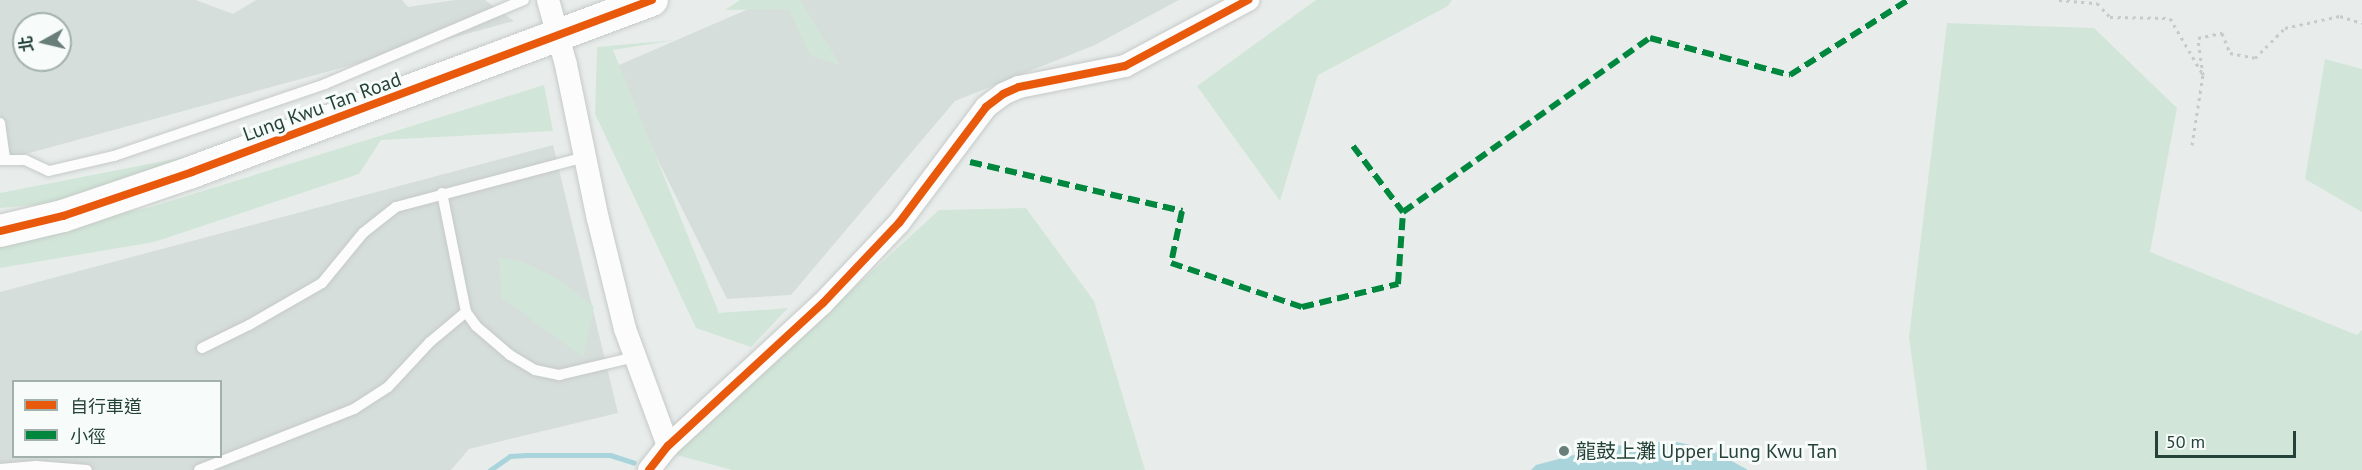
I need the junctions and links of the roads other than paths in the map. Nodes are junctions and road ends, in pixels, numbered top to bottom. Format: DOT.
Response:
graph roads {
  1 [pos="524,0"];
  2 [pos="548,0"];
  3 [pos="652,0"];
  4 [pos="1248,0"];
  5 [pos="558,37"];
  6 [pos="0,123"];
  7 [pos="585,157"];
  8 [pos="2,160"];
  9 [pos="442,193"];
  10 [pos="0,231"];
  11 [pos="466,312"];
  12 [pos="202,348"];
  13 [pos="635,357"];
  14 [pos="668,446"];
  15 [pos="216,467"];
  16 [pos="0,469"];
  17 [pos="87,470"];
  18 [pos="199,470"];
  19 [pos="649,470"];
  1 -- 8 [label="lane"];
  2 -- 5 [label="street"];
  3 -- 5 [label="street, Lung Kwu Tan Road"];
  4 -- 14 [label="street"];
  5 -- 7 [label="street"];
  5 -- 10 [label="street, Lung Kwu Tan Road"];
  6 -- 8 [label="lane"];
  7 -- 9 [label="lane"];
  7 -- 13 [label="street"];
  9 -- 11 [label="lane"];
  9 -- 12 [label="lane"];
  11 -- 13 [label="lane"];
  11 -- 15 [label="lane"];
  13 -- 14 [label="street"];
  14 -- 19 [label="street"];
  15 -- 18 [label="lane"];
  16 -- 17 [label="lane"];
}
